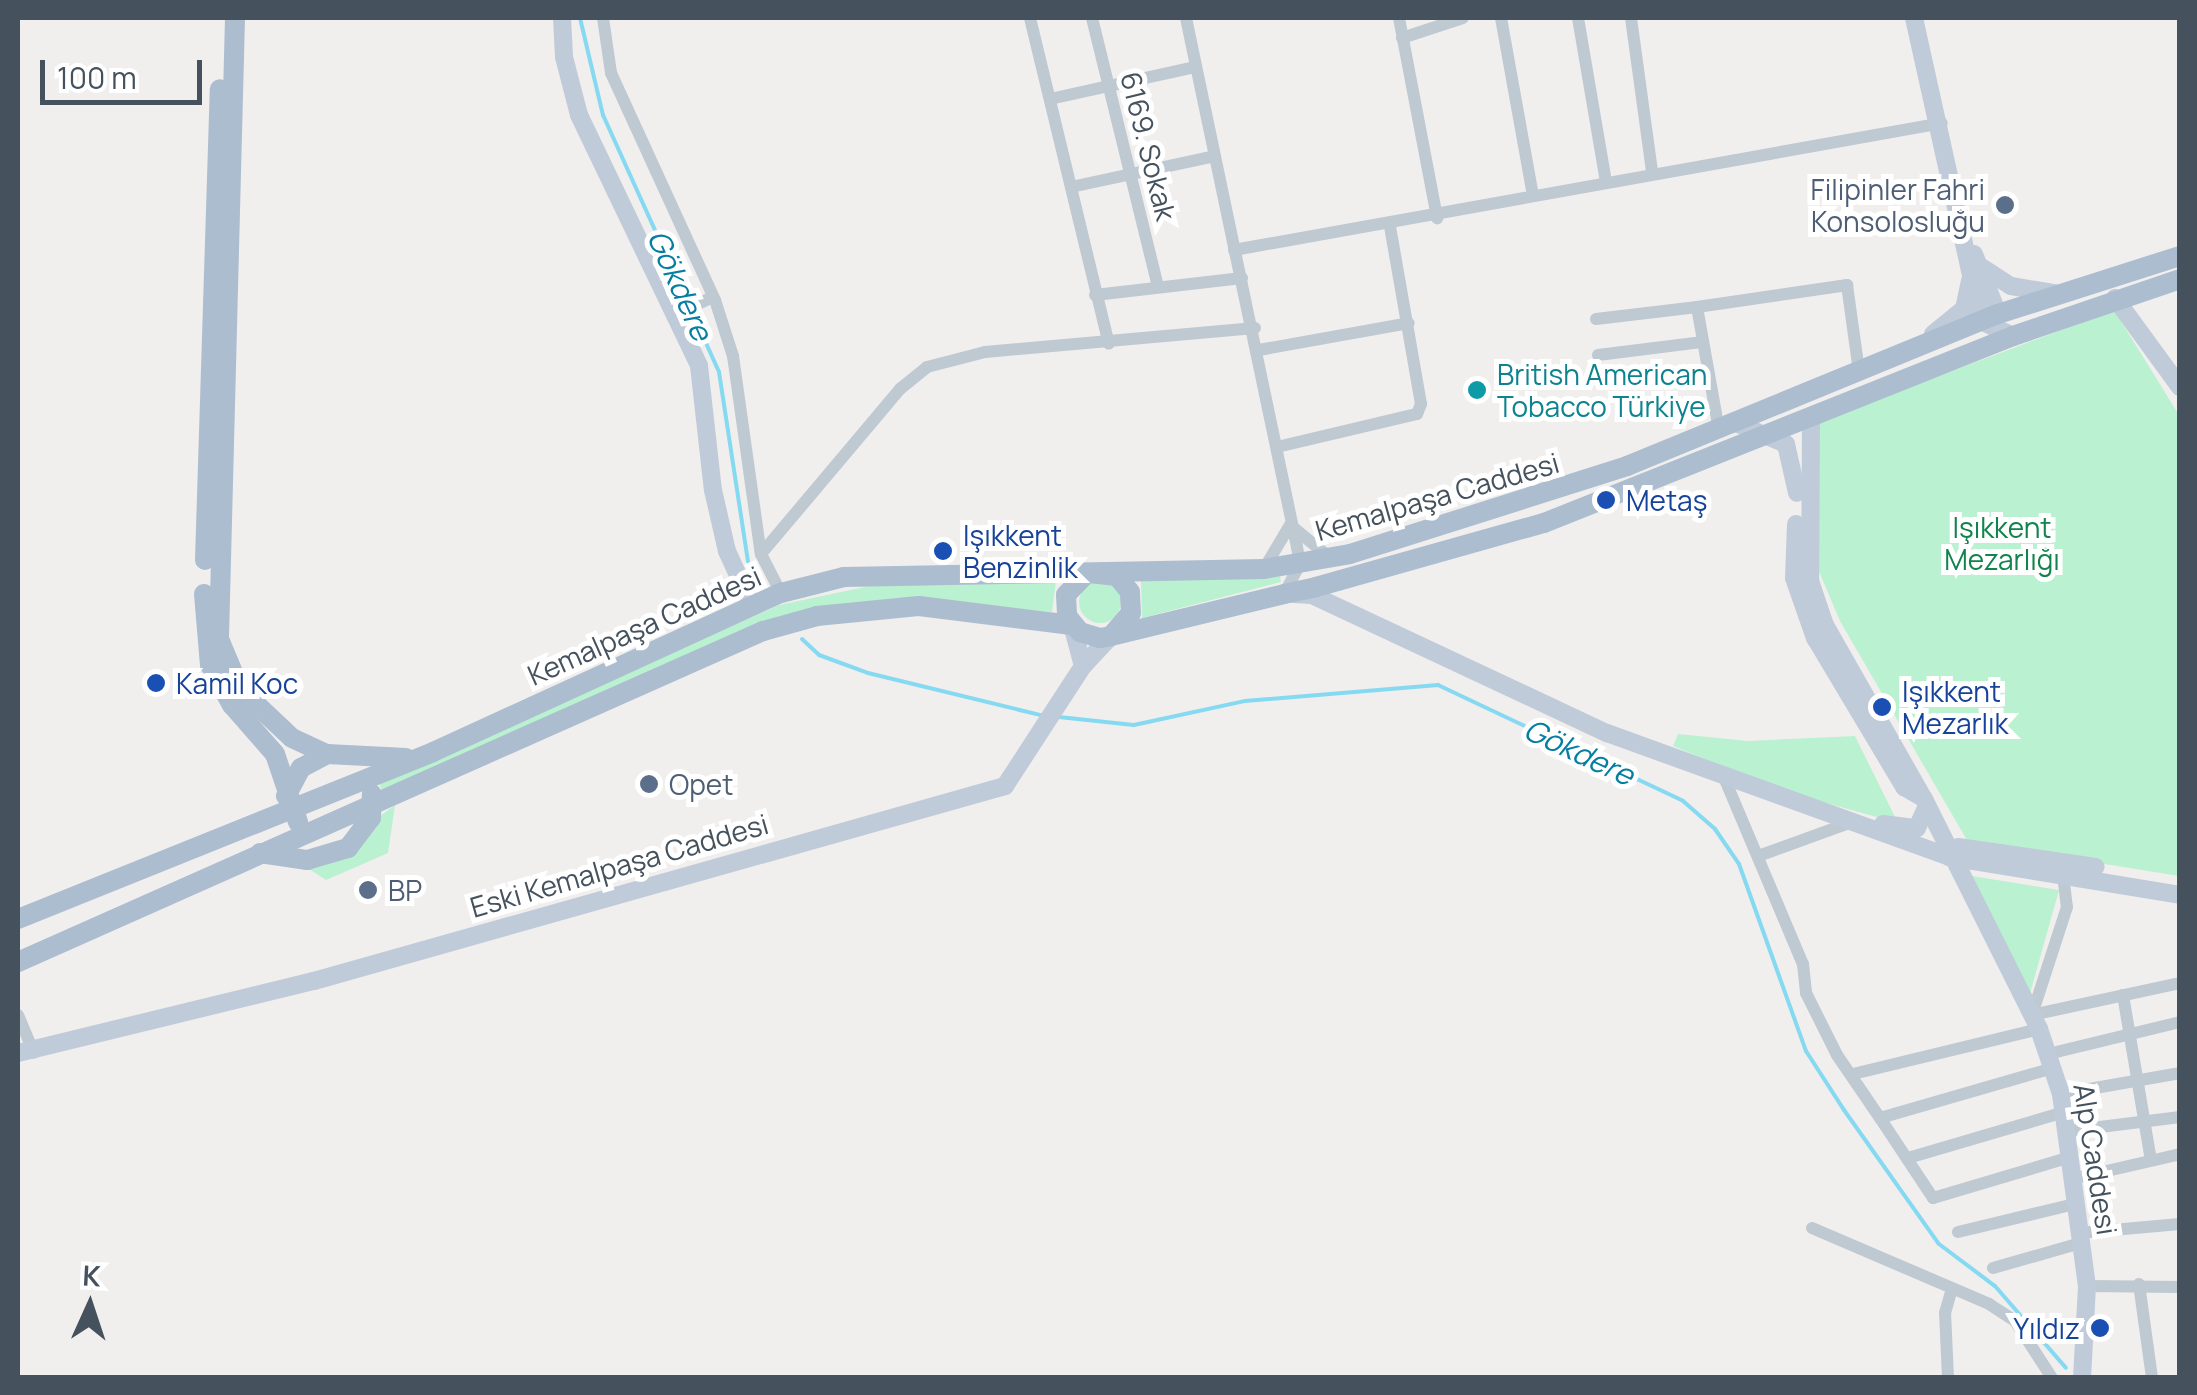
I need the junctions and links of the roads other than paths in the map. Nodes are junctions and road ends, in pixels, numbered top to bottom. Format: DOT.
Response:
graph roads {
  1 [pos="222,18"];
  2 [pos="235,18"];
  3 [pos="562,18"];
  4 [pos="603,18"];
  5 [pos="1030,18"];
  6 [pos="1092,18"];
  7 [pos="1186,18"];
  8 [pos="1399,18"];
  9 [pos="1462,18"];
  10 [pos="1502,18"];
  11 [pos="1578,18"];
  12 [pos="1631,18"];
  13 [pos="1914,18"];
  14 [pos="1402,38"];
  15 [pos="1195,67"];
  16 [pos="1109,85"];
  17 [pos="1050,99"];
  18 [pos="1942,123"];
  19 [pos="1215,156"];
  20 [pos="1652,172"];
  21 [pos="1130,174"];
  22 [pos="1606,180"];
  23 [pos="1071,187"];
  24 [pos="1533,195"];
  25 [pos="1437,218"];
  26 [pos="1390,227"];
  27 [pos="1968,246"];
  28 [pos="1234,250"];
  29 [pos="2180,256"];
  30 [pos="1984,268"];
  31 [pos="1242,278"];
  32 [pos="2180,279"];
  33 [pos="1158,287"];
  34 [pos="2061,294"];
  35 [pos="1095,295"];
  36 [pos="713,297"];
  37 [pos="2115,298"];
  38 [pos="1697,307"];
  39 [pos="672,316"];
  40 [pos="1596,319"];
  41 [pos="1408,323"];
  42 [pos="1996,324"];
  43 [pos="1255,328"];
  44 [pos="1704,342"];
  45 [pos="1109,344"];
  46 [pos="1914,348"];
  47 [pos="1259,350"];
  48 [pos="1598,355"];
  49 [pos="1859,371"];
  50 [pos="2180,387"];
  51 [pos="1811,418"];
  52 [pos="1729,428"];
  53 [pos="1775,434"];
  54 [pos="1276,447"];
  55 [pos="1291,522"];
  56 [pos="762,554"];
  57 [pos="1342,556"];
  58 [pos="1300,564"];
  59 [pos="1264,569"];
  60 [pos="1097,571"];
  61 [pos="1338,580"];
  62 [pos="781,593"];
  63 [pos="1284,594"];
  64 [pos="751,604"];
  65 [pos="1072,625"];
  66 [pos="1379,625"];
  67 [pos="1111,636"];
  68 [pos="1083,666"];
  69 [pos="433,752"];
  70 [pos="334,755"];
  71 [pos="1722,772"];
  72 [pos="368,779"];
  73 [pos="291,802"];
  74 [pos="1925,802"];
  75 [pos="372,805"];
  76 [pos="1834,812"];
  77 [pos="1858,821"];
  78 [pos="310,832"];
  79 [pos="1939,833"];
  80 [pos="260,853"];
  81 [pos="1761,855"];
  82 [pos="1949,857"];
  83 [pos="2063,875"];
  84 [pos="2180,883"];
  85 [pos="2180,895"];
  86 [pos="18,918"];
  87 [pos="18,962"];
  88 [pos="2180,982"];
  89 [pos="2123,995"];
  90 [pos="18,1014"];
  91 [pos="2036,1022"];
  92 [pos="2180,1022"];
  93 [pos="2131,1034"];
  94 [pos="26,1053"];
  95 [pos="2050,1061"];
  96 [pos="2180,1073"];
  97 [pos="1853,1074"];
  98 [pos="2140,1080"];
  99 [pos="2063,1103"];
  100 [pos="2180,1117"];
  101 [pos="1880,1118"];
  102 [pos="2146,1123"];
  103 [pos="2068,1131"];
  104 [pos="2180,1154"];
  105 [pos="1908,1158"];
  106 [pos="2067,1158"];
  107 [pos="2152,1160"];
  108 [pos="2072,1179"];
  109 [pos="2075,1204"];
  110 [pos="2180,1224"];
  111 [pos="1812,1228"];
  112 [pos="1958,1232"];
  113 [pos="2080,1238"];
  114 [pos="1993,1268"];
  115 [pos="2139,1284"];
  116 [pos="2087,1286"];
  117 [pos="2180,1286"];
  118 [pos="1952,1289"];
  119 [pos="1948,1378"];
  120 [pos="2052,1378"];
  121 [pos="2082,1378"];
  122 [pos="2152,1378"];
  1 -- 73 [label="main road"];
  2 -- 70 [label="main road"];
  3 -- 39 [label="main road"];
  4 -- 36 [label="street"];
  5 -- 17 [label="street"];
  6 -- 16 [label="street, 6169. Sokak"];
  7 -- 15 [label="street"];
  8 -- 14 [label="street"];
  9 -- 14 [label="street"];
  10 -- 24 [label="street"];
  11 -- 22 [label="street"];
  12 -- 20 [label="street"];
  13 -- 18 [label="main road"];
  14 -- 25 [label="street"];
  15 -- 16 [label="street"];
  15 -- 19 [label="street"];
  16 -- 17 [label="street"];
  16 -- 21 [label="street, 6169. Sokak"];
  17 -- 23 [label="street"];
  18 -- 20 [label="street"];
  18 -- 27 [label="main road"];
  19 -- 21 [label="street"];
  19 -- 28 [label="street"];
  20 -- 22 [label="street"];
  21 -- 23 [label="street"];
  21 -- 33 [label="street, 6169. Sokak"];
  22 -- 24 [label="street"];
  23 -- 35 [label="street"];
  24 -- 25 [label="street"];
  25 -- 26 [label="street"];
  26 -- 28 [label="street"];
  26 -- 41 [label="street"];
  27 -- 30 [label="main road"];
  27 -- 42 [label="main road"];
  27 -- 46 [label="main road"];
  28 -- 31 [label="street"];
  29 -- 34 [label="main road, Kemalpaşa Caddesi"];
  30 -- 34 [label="main road"];
  30 -- 42 [label="main road"];
  31 -- 33 [label="street"];
  31 -- 43 [label="street"];
  32 -- 37 [label="main road, Kemalpaşa Caddesi"];
  33 -- 35 [label="street"];
  34 -- 42 [label="main road, Kemalpaşa Caddesi"];
  35 -- 45 [label="street"];
  36 -- 39 [label="street"];
  36 -- 56 [label="street"];
  37 -- 42 [label="main road, Kemalpaşa Caddesi"];
  37 -- 50 [label="main road"];
  38 -- 40 [label="street"];
  38 -- 44 [label="street"];
  38 -- 49 [label="street"];
  39 -- 64 [label="main road"];
  41 -- 47 [label="street"];
  41 -- 54 [label="street"];
  42 -- 46 [label="main road, Kemalpaşa Caddesi"];
  42 -- 51 [label="main road, Kemalpaşa Caddesi"];
  43 -- 45 [label="street"];
  43 -- 47 [label="street"];
  44 -- 48 [label="street"];
  44 -- 52 [label="street"];
  45 -- 56 [label="street"];
  46 -- 49 [label="main road, Kemalpaşa Caddesi"];
  47 -- 54 [label="street"];
  49 -- 52 [label="main road, Kemalpaşa Caddesi"];
  51 -- 53 [label="main road, Kemalpaşa Caddesi"];
  51 -- 74 [label="main road, Alp Caddesi"];
  52 -- 53 [label="main road"];
  52 -- 57 [label="main road, Kemalpaşa Caddesi"];
  53 -- 61 [label="main road, Kemalpaşa Caddesi"];
  53 -- 74 [label="main road, Alp Caddesi"];
  54 -- 55 [label="street"];
  55 -- 57 [label="street"];
  55 -- 58 [label="street"];
  55 -- 59 [label="street"];
  56 -- 62 [label="street"];
  57 -- 58 [label="main road, Kemalpaşa Caddesi"];
  57 -- 61 [label="main road"];
  58 -- 59 [label="main road, Kemalpaşa Caddesi"];
  58 -- 63 [label="street"];
  59 -- 60 [label="main road, Kemalpaşa Caddesi"];
  60 -- 62 [label="main road, Kemalpaşa Caddesi"];
  60 -- 65 [label="main road"];
  60 -- 67 [label="main road"];
  61 -- 63 [label="main road, Kemalpaşa Caddesi"];
  61 -- 66 [label="main road"];
  62 -- 64 [label="main road, Kemalpaşa Caddesi"];
  63 -- 66 [label="main road"];
  63 -- 67 [label="main road, Kemalpaşa Caddesi"];
  64 -- 69 [label="main road, Kemalpaşa Caddesi"];
  65 -- 67 [label="main road"];
  65 -- 68 [label="main road"];
  65 -- 75 [label="main road, Kemalpaşa Caddesi"];
  66 -- 71 [label="main road"];
  67 -- 68 [label="main road, Eski Kemalpaşa Caddesi"];
  68 -- 94 [label="main road, Eski Kemalpaşa Caddesi"];
  69 -- 70 [label="main road"];
  69 -- 72 [label="main road, Kemalpaşa Caddesi"];
  70 -- 72 [label="main road"];
  70 -- 73 [label="main road"];
  71 -- 76 [label="main road"];
  71 -- 81 [label="street"];
  72 -- 73 [label="main road, Kemalpaşa Caddesi"];
  72 -- 75 [label="main road"];
  73 -- 78 [label="main road"];
  73 -- 86 [label="main road"];
  74 -- 76 [label="main road"];
  74 -- 79 [label="main road, Alp Caddesi"];
  75 -- 78 [label="main road, Kemalpaşa Caddesi"];
  75 -- 80 [label="main road"];
  76 -- 77 [label="main road"];
  77 -- 81 [label="street"];
  77 -- 82 [label="main road"];
  78 -- 80 [label="main road, Kemalpaşa Caddesi"];
  79 -- 82 [label="main road, Alp Caddesi"];
  79 -- 84 [label="main road"];
  80 -- 87 [label="main road, Kemalpaşa Caddesi"];
  81 -- 97 [label="street"];
  82 -- 83 [label="main road"];
  82 -- 91 [label="main road, Alp Caddesi"];
  83 -- 85 [label="main road"];
  83 -- 91 [label="street"];
  88 -- 89 [label="street"];
  89 -- 91 [label="street"];
  89 -- 93 [label="street"];
  90 -- 94 [label="street"];
  91 -- 95 [label="main road, Alp Caddesi"];
  91 -- 97 [label="street"];
  92 -- 93 [label="street"];
  93 -- 95 [label="street"];
  93 -- 98 [label="street"];
  95 -- 99 [label="main road, Alp Caddesi"];
  95 -- 101 [label="street"];
  96 -- 98 [label="street"];
  97 -- 101 [label="street"];
  98 -- 99 [label="street"];
  98 -- 102 [label="street"];
  99 -- 103 [label="main road, Alp Caddesi"];
  99 -- 105 [label="street"];
  100 -- 102 [label="street"];
  101 -- 105 [label="street"];
  102 -- 103 [label="street"];
  102 -- 107 [label="street"];
  103 -- 106 [label="main road, Alp Caddesi"];
  104 -- 107 [label="street"];
  105 -- 106 [label="street"];
  106 -- 108 [label="main road, Alp Caddesi"];
  107 -- 108 [label="street"];
  108 -- 109 [label="main road, Alp Caddesi"];
  109 -- 112 [label="street"];
  109 -- 113 [label="main road, Alp Caddesi"];
  110 -- 113 [label="street"];
  111 -- 118 [label="street"];
  113 -- 114 [label="street"];
  113 -- 116 [label="main road, Alp Caddesi"];
  115 -- 116 [label="street"];
  115 -- 117 [label="street"];
  115 -- 122 [label="street"];
  116 -- 121 [label="main road, Alp Caddesi"];
  118 -- 119 [label="street"];
  118 -- 120 [label="street"];
}
